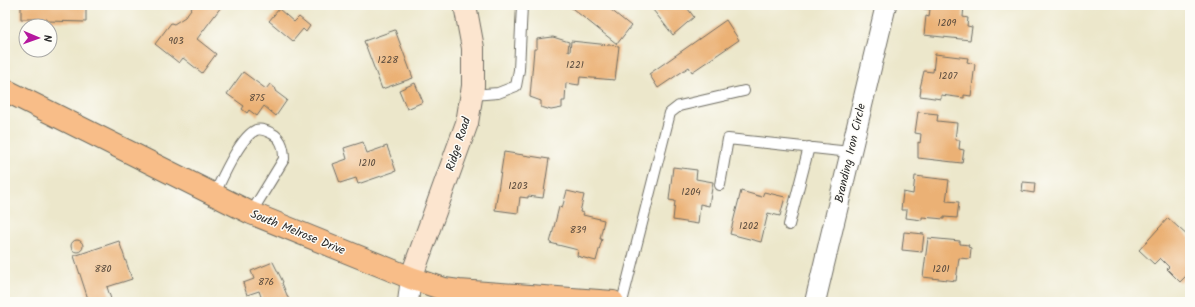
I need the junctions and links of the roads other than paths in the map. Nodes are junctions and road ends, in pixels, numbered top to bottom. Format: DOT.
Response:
graph roads {
  1 [pos="465,5"];
  2 [pos="522,5"];
  3 [pos="886,5"];
  4 [pos="5,90"];
  5 [pos="744,91"];
  6 [pos="472,95"];
  7 [pos="809,147"];
  8 [pos="850,152"];
  9 [pos="720,185"];
  10 [pos="214,195"];
  11 [pos="251,213"];
  12 [pos="789,225"];
  13 [pos="411,278"];
  14 [pos="586,301"];
  15 [pos="408,302"];
  16 [pos="613,302"];
  17 [pos="622,302"];
  18 [pos="815,302"];
  1 -- 6 [label="street, Ridge Road"];
  2 -- 6 [label="lane"];
  3 -- 8 [label="street, Branding Iron Circle"];
  4 -- 10 [label="main road, South Melrose Drive"];
  5 -- 17 [label="lane"];
  6 -- 13 [label="street, Ridge Road"];
  7 -- 8 [label="lane"];
  7 -- 9 [label="lane"];
  7 -- 12 [label="lane"];
  8 -- 18 [label="street, Branding Iron Circle"];
  10 -- 11 [label="main road, South Melrose Drive"];
  10 -- 11 [label="lane"];
  11 -- 13 [label="main road, South Melrose Drive"];
  13 -- 14 [label="main road, South Melrose Drive"];
  13 -- 15 [label="street"];
  14 -- 16 [label="main road, South Melrose Drive"];
}
